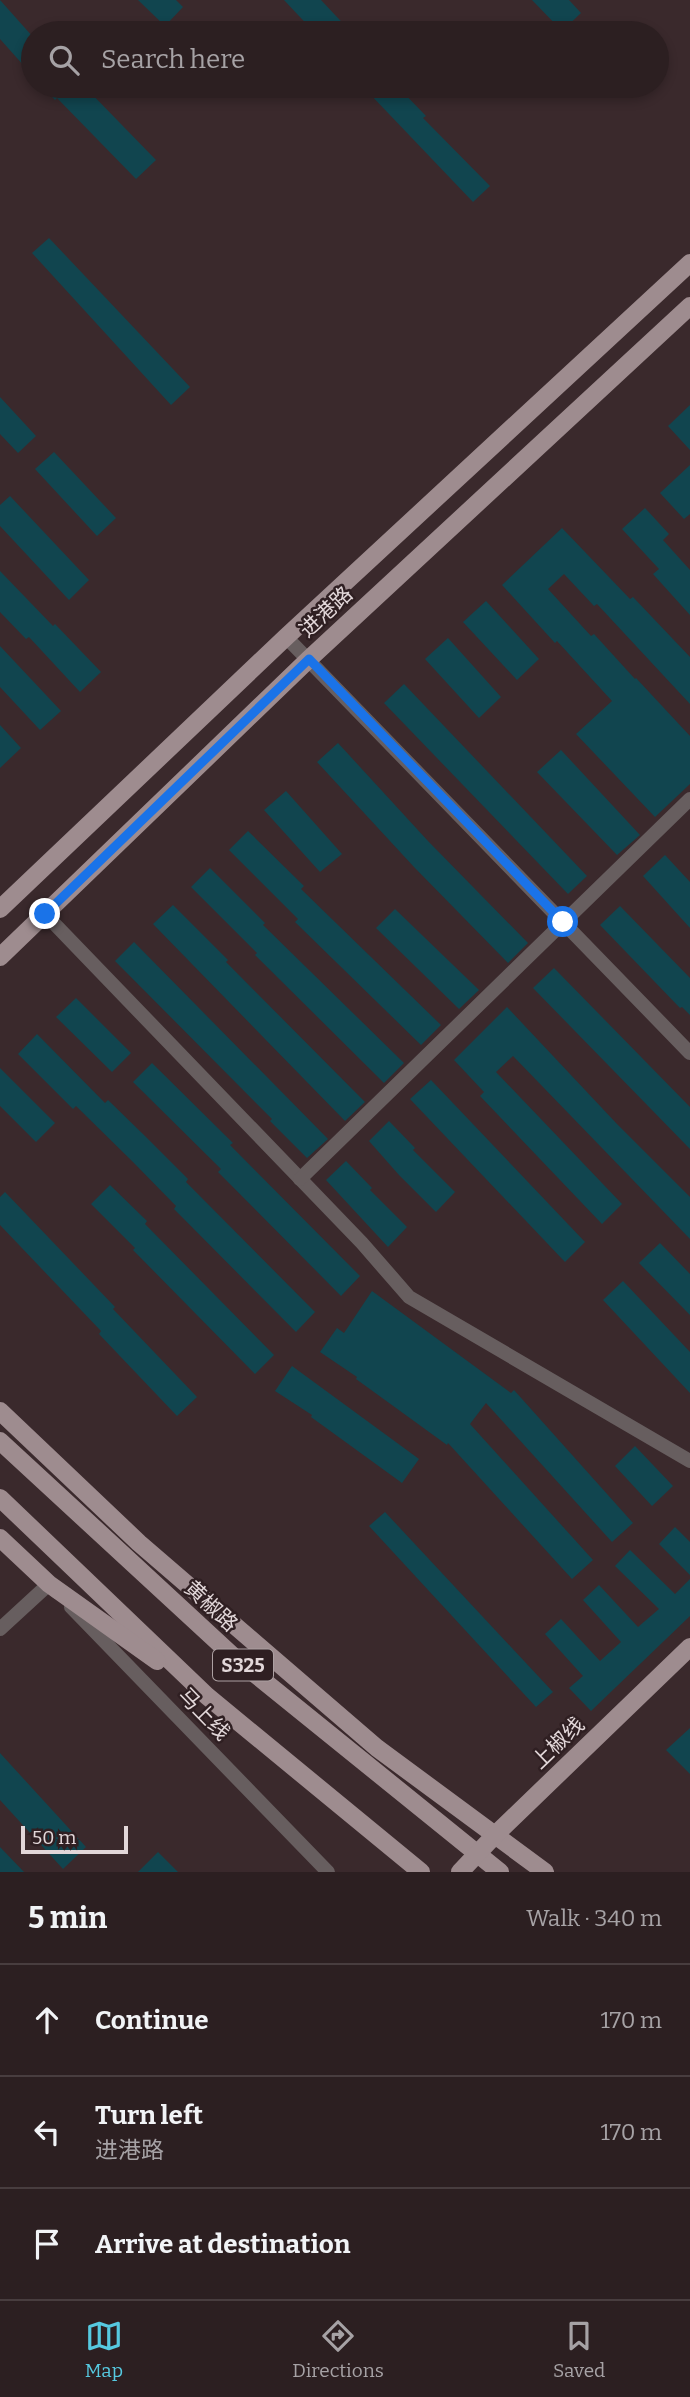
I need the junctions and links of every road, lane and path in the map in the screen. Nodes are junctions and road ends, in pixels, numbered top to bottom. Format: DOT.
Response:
graph roads {
  1 [pos="690,263"];
  2 [pos="690,306"];
  3 [pos="286,637"];
  4 [pos="309,659"];
  5 [pos="690,800"];
  6 [pos="0,909"];
  7 [pos="45,914"];
  8 [pos="563,922"];
  9 [pos="0,957"];
  10 [pos="690,1053"];
  11 [pos="300,1179"];
  12 [pos="0,1412"];
  13 [pos="0,1441"];
  14 [pos="690,1461"];
  15 [pos="0,1498"];
  16 [pos="0,1538"];
  17 [pos="49,1584"];
  18 [pos="0,1629"];
  19 [pos="690,1647"];
  20 [pos="207,1696"];
  21 [pos="495,1835"];
  22 [pos="477,1853"];
  23 [pos="328,1872"];
  24 [pos="421,1872"];
  25 [pos="460,1872"];
  26 [pos="500,1872"];
  27 [pos="545,1872"];
  1 -- 3 [label="main road, 进港路"];
  2 -- 4 [label="main road, 进港路"];
  3 -- 4 [label="street"];
  3 -- 6 [label="main road, 进港路"];
  4 -- 7 [label="main road, 进港路"];
  4 -- 8 [label="street"];
  5 -- 8 [label="street"];
  7 -- 9 [label="main road, 进港路"];
  7 -- 11 [label="street"];
  8 -- 10 [label="street"];
  8 -- 11 [label="street"];
  11 -- 14 [label="street"];
  12 -- 21 [label="main road"];
  13 -- 22 [label="main road, 黄椒路 / S325"];
  15 -- 20 [label="main road, S325"];
  16 -- 17 [label="main road"];
  17 -- 18 [label="street"];
  17 -- 20 [label="main road"];
  17 -- 23 [label="street, 马上线"];
  19 -- 21 [label="main road, 上椒线"];
  20 -- 24 [label="main road, S325"];
  21 -- 22 [label="main road, 上椒线"];
  21 -- 27 [label="main road"];
  22 -- 25 [label="main road, 上椒线"];
  22 -- 26 [label="main road, 黄椒路 / S325"];
}
